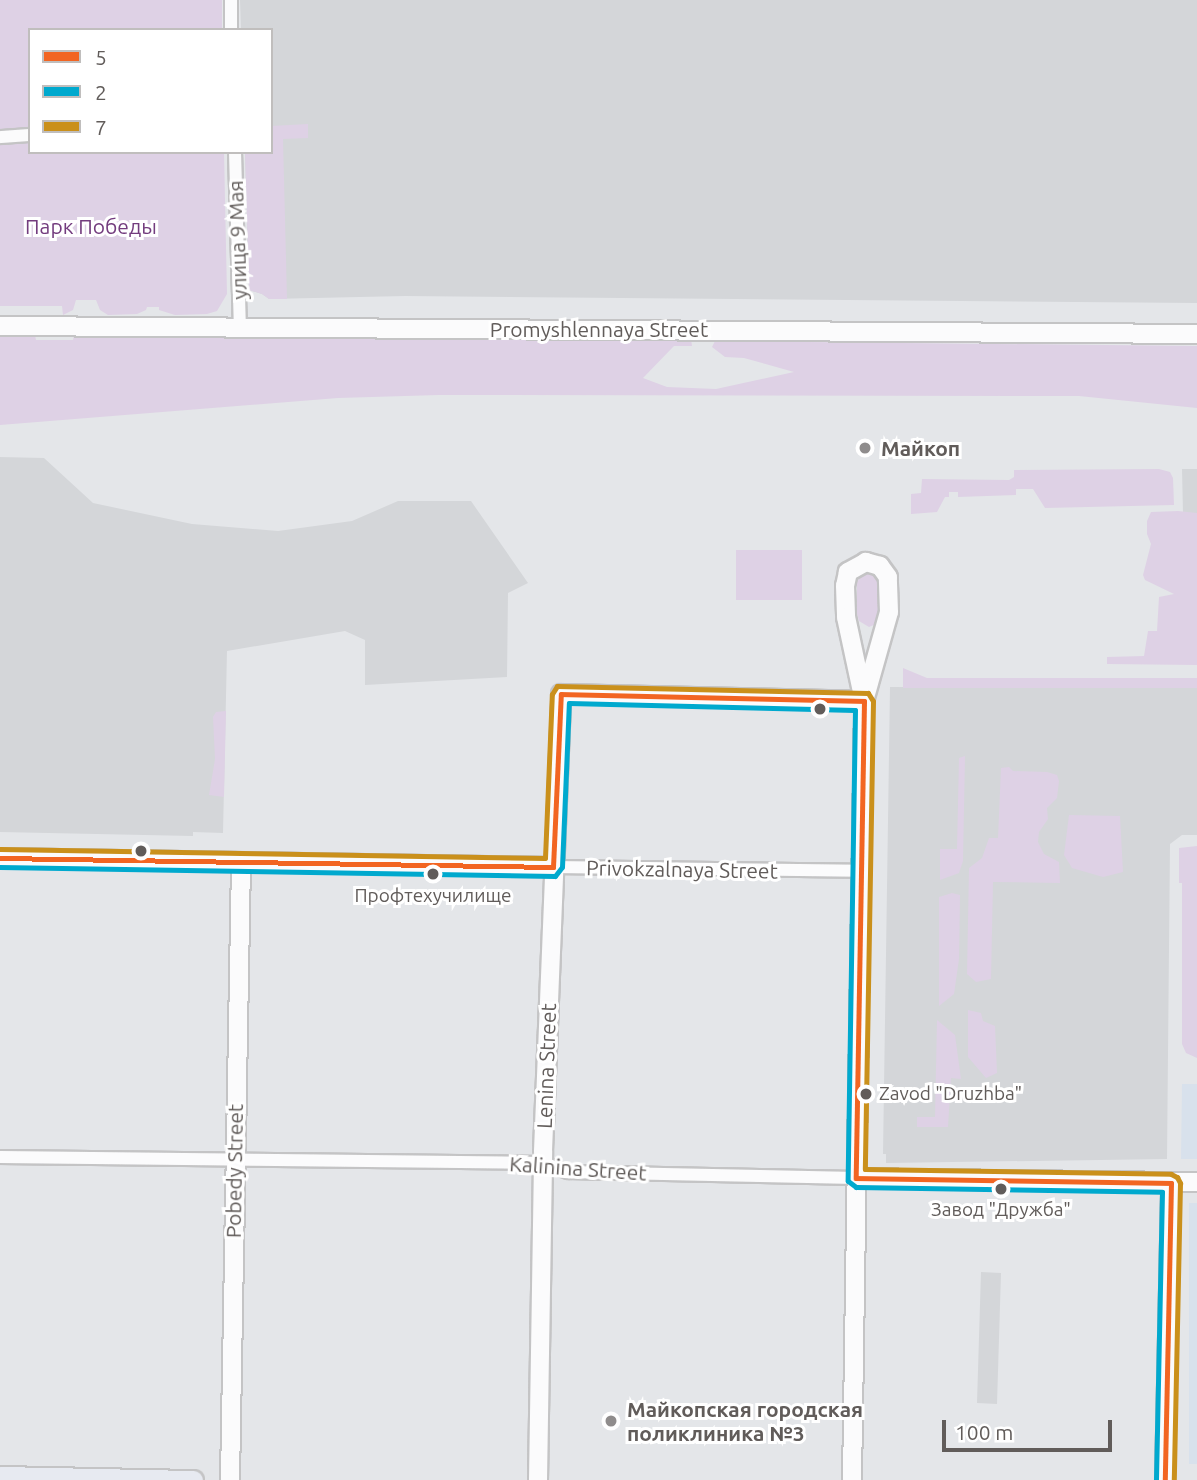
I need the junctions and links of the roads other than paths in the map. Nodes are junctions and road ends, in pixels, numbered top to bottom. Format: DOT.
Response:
graph roads {
  1 [pos="231,0"];
  2 [pos="232,28"];
  3 [pos="28,135"];
  4 [pos="0,137"];
  5 [pos="235,154"];
  6 [pos="0,327"];
  7 [pos="240,327"];
  8 [pos="1197,334"];
  9 [pos="887,622"];
  10 [pos="849,624"];
  11 [pos="864,701"];
  12 [pos="0,858"];
  13 [pos="240,863"];
  14 [pos="553,867"];
  15 [pos="859,871"];
  16 [pos="0,1157"];
  17 [pos="234,1161"];
  18 [pos="543,1163"];
  19 [pos="856,1178"];
  20 [pos="1197,1182"];
  21 [pos="1171,1183"];
  22 [pos="0,1476"];
  23 [pos="193,1480"];
  24 [pos="230,1480"];
  25 [pos="538,1480"];
  26 [pos="852,1480"];
  27 [pos="1165,1480"];
  1 -- 2 [label="street"];
  3 -- 4 [label="street"];
  5 -- 7 [label="street, улица 9 Мая"];
  6 -- 7 [label="street, Promyshlennaya Street"];
  7 -- 8 [label="street, Promyshlennaya Street"];
  9 -- 10 [label="street"];
  9 -- 10 [label="street"];
  9 -- 11 [label="street"];
  10 -- 11 [label="street"];
  11 -- 14 [label="street, Lenina Street"];
  11 -- 15 [label="street"];
  12 -- 13 [label="street, Privokzalnaya Street"];
  13 -- 14 [label="street, Privokzalnaya Street"];
  13 -- 17 [label="street, Pobedy Street"];
  14 -- 15 [label="street, Privokzalnaya Street"];
  14 -- 18 [label="street, Lenina Street"];
  15 -- 19 [label="street"];
  16 -- 17 [label="street, Kalinina Street"];
  17 -- 18 [label="street, Kalinina Street"];
  17 -- 24 [label="street, Pobedy Street"];
  18 -- 19 [label="street, Kalinina Street"];
  18 -- 25 [label="street, Lenina Street"];
  19 -- 21 [label="street, Kalinina Street"];
  19 -- 26 [label="street"];
  20 -- 21 [label="street, Kalinina Street"];
  21 -- 27 [label="street"];
  22 -- 23 [label="main road"];
}
